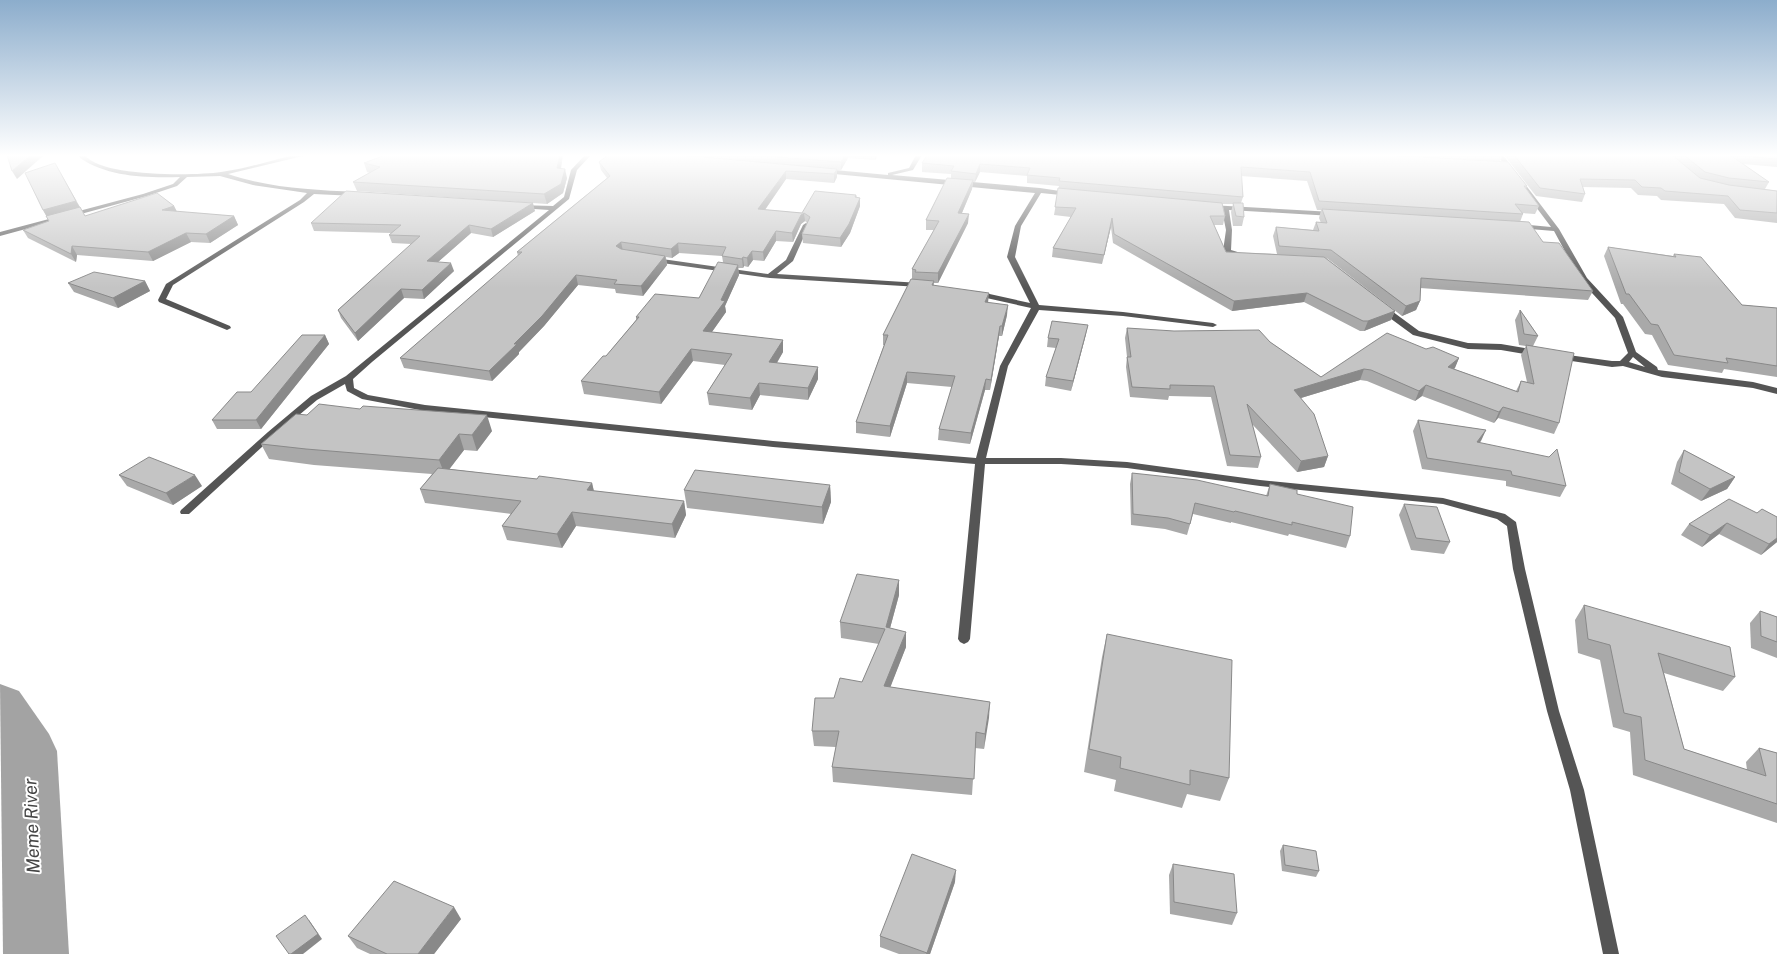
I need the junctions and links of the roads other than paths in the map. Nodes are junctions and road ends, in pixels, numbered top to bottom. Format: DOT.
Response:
graph roads {
  1 [pos="128,200"];
  2 [pos="304,200"];
  3 [pos="565,200"];
  4 [pos="1034,200"];
  5 [pos="1534,200"];
  6 [pos="515,205"];
  7 [pos="1206,206"];
  8 [pos="555,208"];
  9 [pos="1225,208"];
  10 [pos="1338,214"];
  11 [pos="806,225"];
  12 [pos="1509,225"];
  13 [pos="1556,229"];
  14 [pos="0,234"];
  15 [pos="1248,257"];
  16 [pos="644,258"];
  17 [pos="770,276"];
  18 [pos="924,285"];
  19 [pos="969,292"];
  20 [pos="1376,302"];
  21 [pos="1036,307"];
  22 [pos="1213,325"];
  23 [pos="226,328"];
  24 [pos="1632,353"];
  25 [pos="1623,363"];
  26 [pos="1662,374"];
  27 [pos="349,378"];
  28 [pos="1777,391"];
  29 [pos="980,461"];
  30 [pos="185,512"];
  31 [pos="964,639"];
  32 [pos="1611,954"];
  1 -- 14 [label="street"];
  2 -- 23 [label="street"];
  3 -- 8 [label="street"];
  4 -- 21 [label="street"];
  5 -- 13 [label="street"];
  6 -- 8 [label="street"];
  7 -- 9 [label="street"];
  8 -- 27 [label="street"];
  9 -- 10 [label="street"];
  9 -- 15 [label="street"];
  11 -- 17 [label="street"];
  12 -- 13 [label="street"];
  13 -- 24 [label="street"];
  16 -- 17 [label="street"];
  17 -- 18 [label="street"];
  19 -- 21 [label="street"];
  20 -- 25 [label="street"];
  21 -- 22 [label="street"];
  21 -- 29 [label="street"];
  24 -- 25 [label="street"];
  24 -- 26 [label="street"];
  25 -- 26 [label="street"];
  26 -- 28 [label="street"];
  27 -- 29 [label="street"];
  27 -- 30 [label="street"];
  29 -- 31 [label="street"];
  29 -- 32 [label="street"];
}
